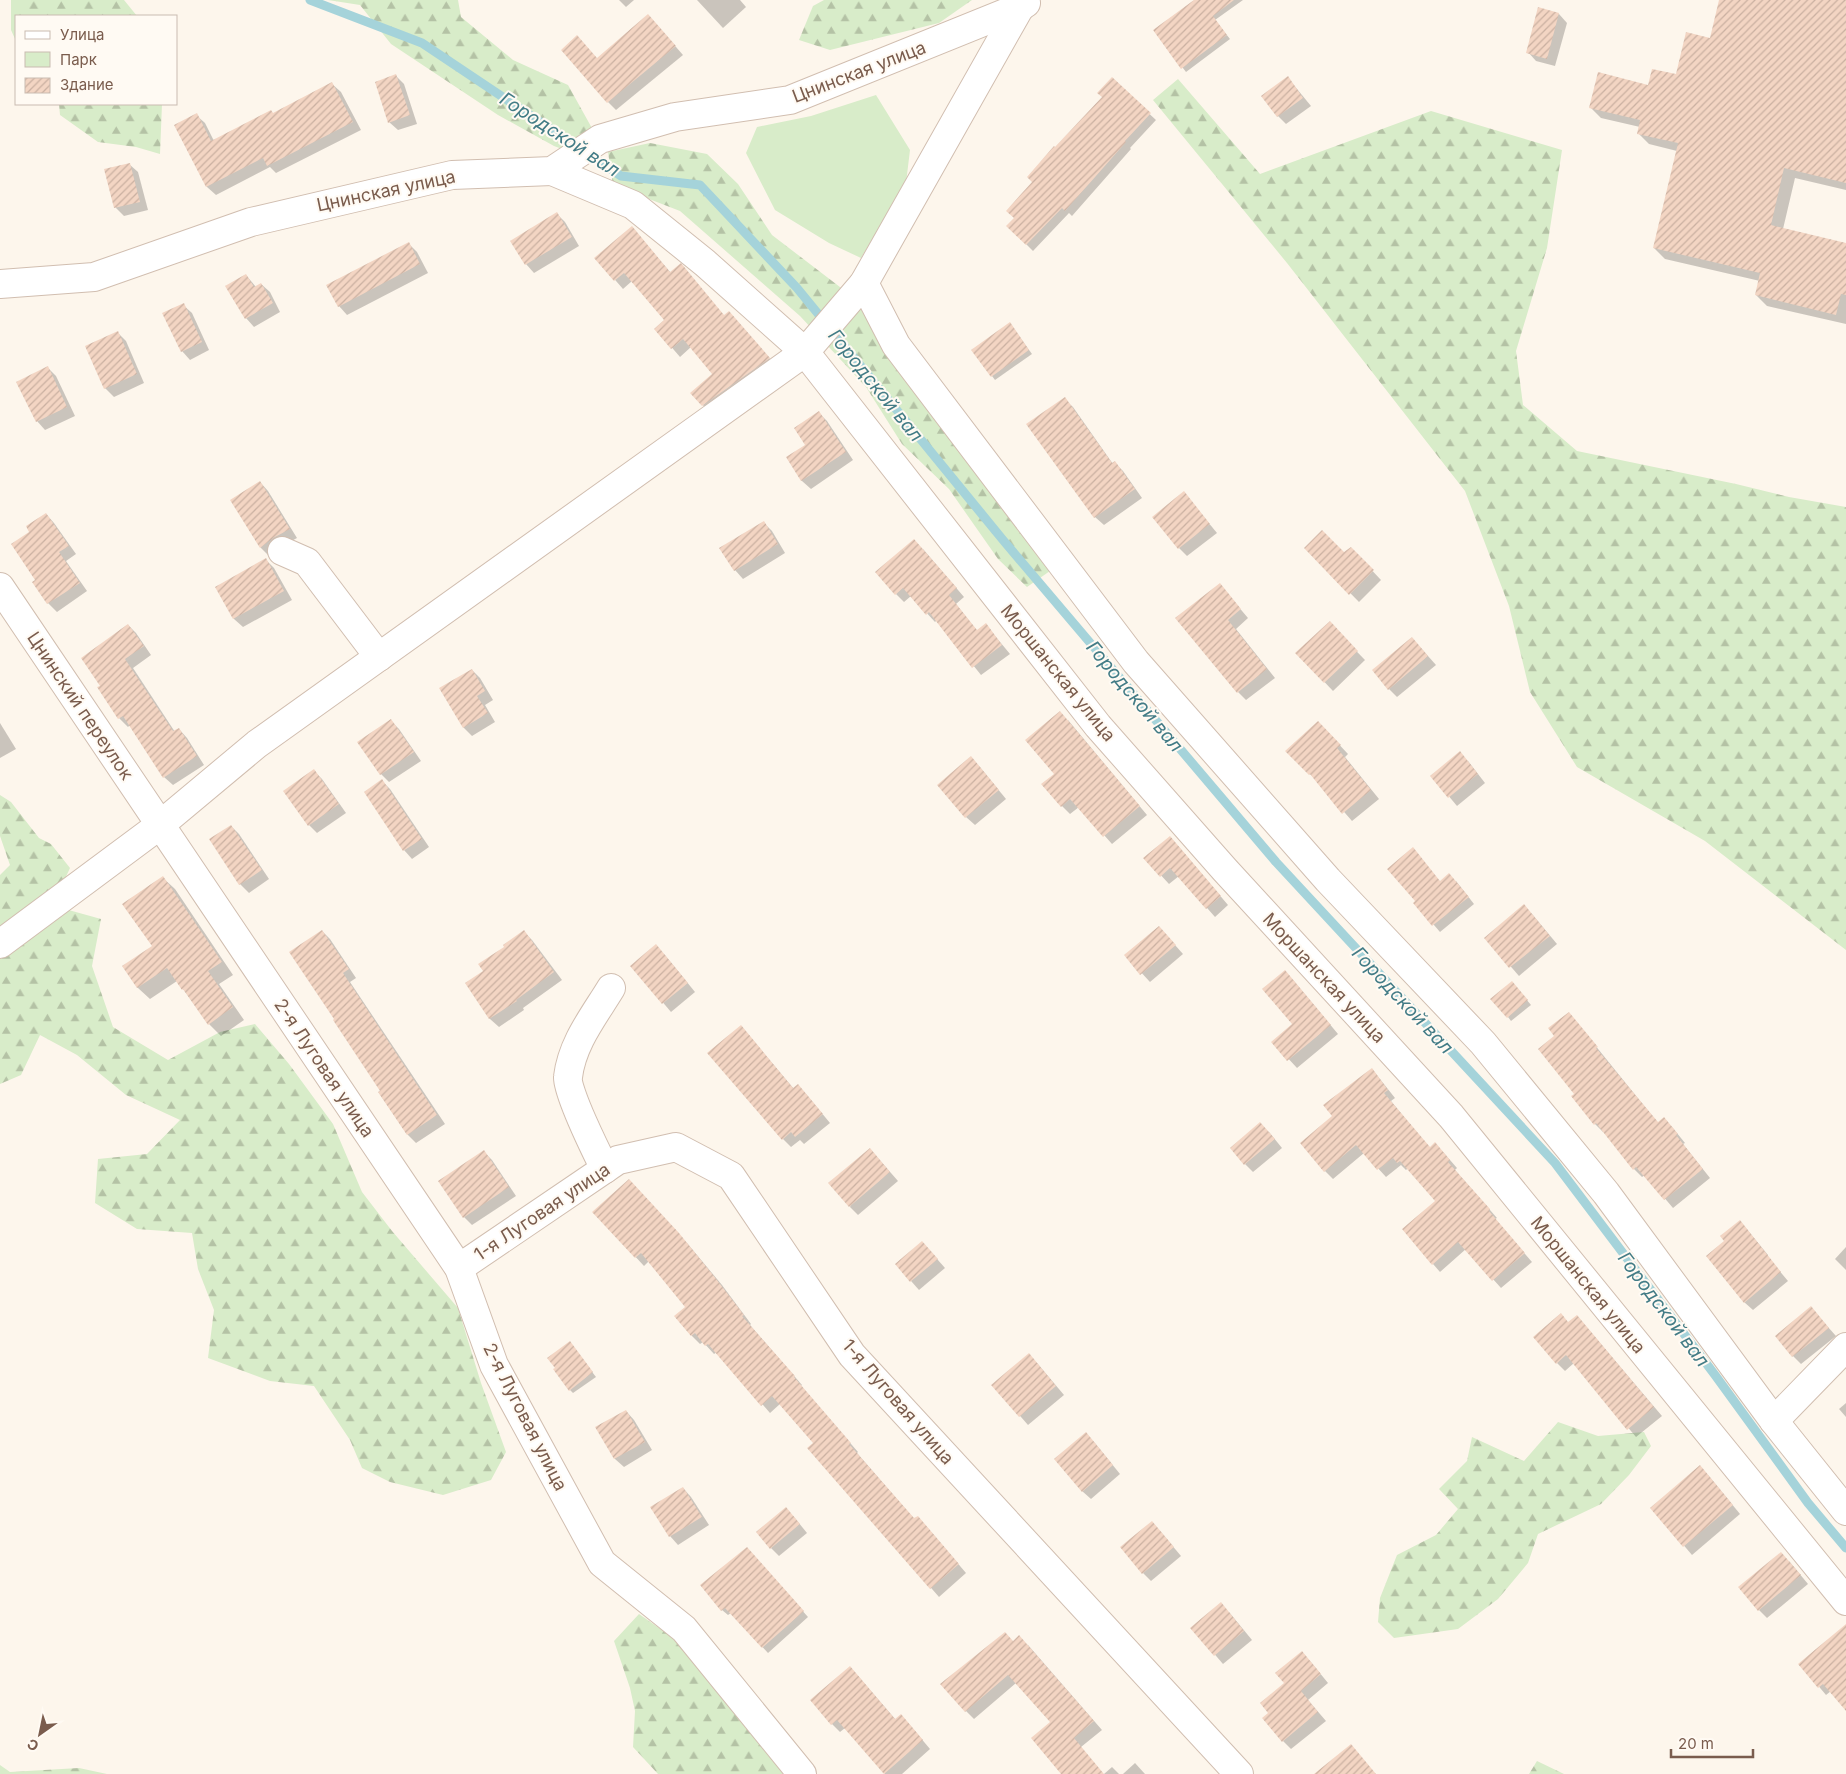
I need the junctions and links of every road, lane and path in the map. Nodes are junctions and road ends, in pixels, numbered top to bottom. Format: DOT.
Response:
graph roads {
  1 [pos="1025,4"];
  2 [pos="552,171"];
  3 [pos="864,283"];
  4 [pos="0,284"];
  5 [pos="812,344"];
  6 [pos="282,552"];
  7 [pos="0,587"];
  8 [pos="379,657"];
  9 [pos="160,825"];
  10 [pos="0,944"];
  11 [pos="611,988"];
  12 [pos="605,1169"];
  13 [pos="460,1268"];
  14 [pos="1846,1347"];
  15 [pos="1774,1421"];
  16 [pos="1846,1511"];
  17 [pos="1846,1601"];
  18 [pos="802,1774"];
  19 [pos="1239,1774"];
  1 -- 2 [label="street, Цнинская улица"];
  1 -- 3 [label="street, Цнинская улица"];
  2 -- 4 [label="street, Цнинская улица"];
  2 -- 5 [label="street, Моршанская улица"];
  3 -- 5 [label="street, Цнинская улица"];
  3 -- 15 [label="street"];
  5 -- 8 [label="street, Цнинская улица"];
  5 -- 17 [label="street, Моршанская улица"];
  6 -- 8 [label="street"];
  7 -- 9 [label="street, Цнинский переулок"];
  8 -- 9 [label="street, Цнинская улица"];
  9 -- 10 [label="street, Цнинская улица"];
  9 -- 13 [label="street, 2-я Луговая улица"];
  11 -- 12 [label="street"];
  12 -- 13 [label="street, 1-я Луговая улица"];
  12 -- 19 [label="street, 1-я Луговая улица"];
  13 -- 18 [label="street, 2-я Луговая улица"];
  14 -- 15 [label="street"];
  15 -- 16 [label="street"];
}
